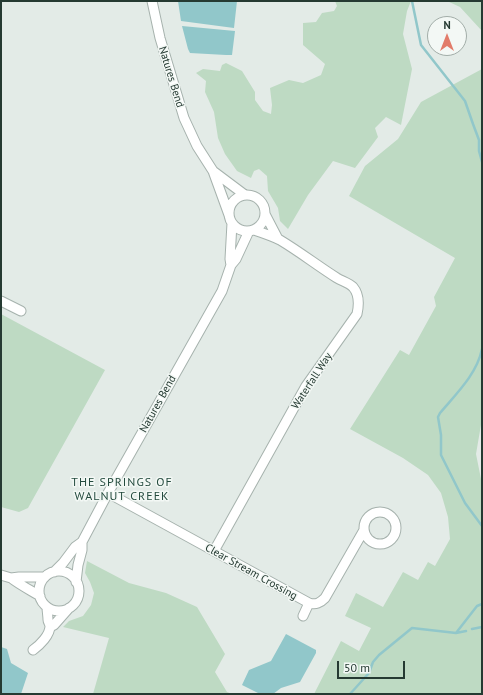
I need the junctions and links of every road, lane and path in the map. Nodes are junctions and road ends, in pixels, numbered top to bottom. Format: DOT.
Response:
graph roads {
  1 [pos="152,1"];
  2 [pos="213,171"];
  3 [pos="244,195"];
  4 [pos="265,214"];
  5 [pos="230,219"];
  6 [pos="252,230"];
  7 [pos="278,239"];
  8 [pos="231,265"];
  9 [pos="1,301"];
  10 [pos="21,311"];
  11 [pos="108,493"];
  12 [pos="364,530"];
  13 [pos="82,542"];
  14 [pos="214,551"];
  15 [pos="54,572"];
  16 [pos="1,575"];
  17 [pos="45,577"];
  18 [pos="11,578"];
  19 [pos="76,582"];
  20 [pos="40,596"];
  21 [pos="309,603"];
  22 [pos="47,607"];
  23 [pos="69,608"];
  24 [pos="303,616"];
  25 [pos="50,627"];
  26 [pos="33,650"];
  1 -- 2 [label="street, Natures Bend"];
  2 -- 3 [label="street, Natures Bend"];
  2 -- 5 [label="street, Natures Bend"];
  3 -- 4 [label="street"];
  3 -- 5 [label="street"];
  4 -- 6 [label="street"];
  4 -- 7 [label="street"];
  5 -- 6 [label="street"];
  5 -- 8 [label="street, Natures Bend"];
  6 -- 7 [label="street, Waterfall Way"];
  6 -- 8 [label="street, Natures Bend"];
  7 -- 14 [label="street, Waterfall Way"];
  8 -- 11 [label="street, Natures Bend"];
  9 -- 10 [label="street"];
  11 -- 13 [label="street, Natures Bend"];
  11 -- 14 [label="street, Clear Stream Crossing"];
  12 -- 21 [label="street, Clear Stream Crossing"];
  13 -- 15 [label="street, Natures Bend"];
  13 -- 19 [label="street, Natures Bend"];
  14 -- 21 [label="street, Clear Stream Crossing"];
  15 -- 17 [label="street"];
  15 -- 19 [label="street"];
  16 -- 18 [label="street"];
  17 -- 18 [label="street"];
  17 -- 20 [label="street"];
  18 -- 20 [label="street"];
  19 -- 23 [label="street"];
  20 -- 22 [label="street"];
  21 -- 24 [label="street"];
  22 -- 23 [label="street"];
  22 -- 25 [label="street"];
  23 -- 25 [label="street"];
  25 -- 26 [label="street"];
}
